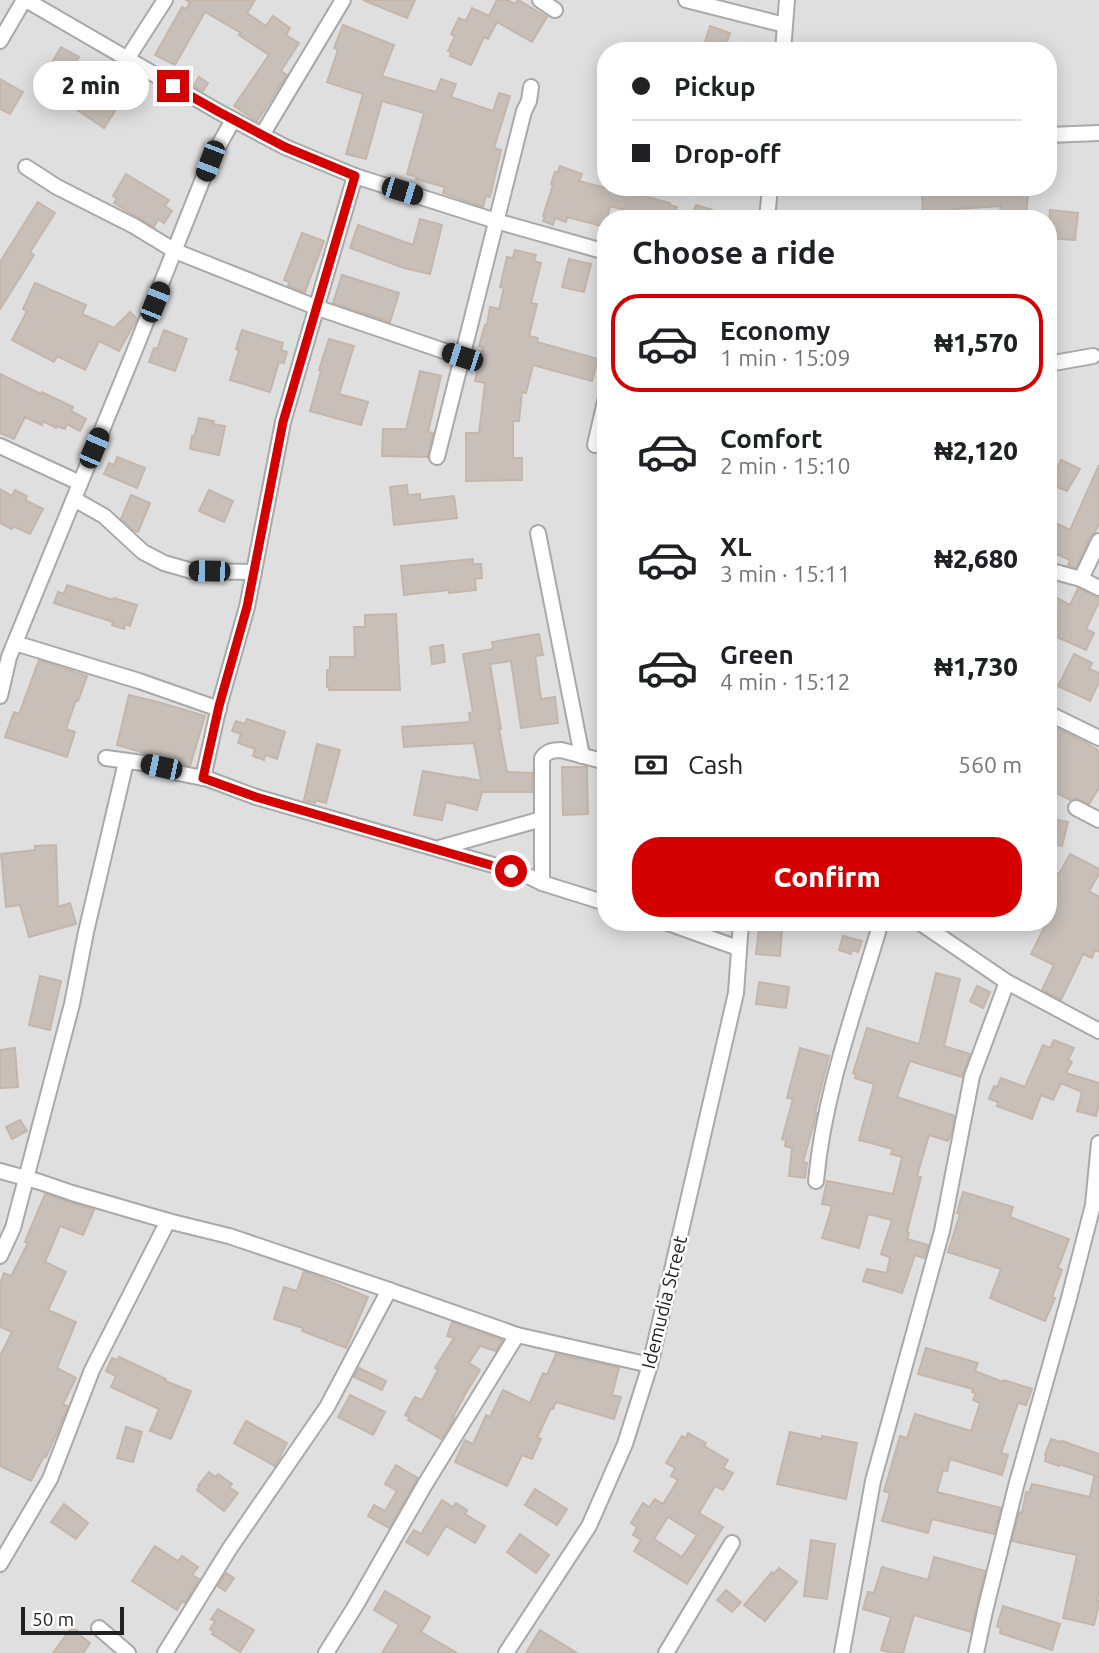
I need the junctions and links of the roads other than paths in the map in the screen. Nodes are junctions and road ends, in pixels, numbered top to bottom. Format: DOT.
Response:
graph roads {
  1 [pos="24,0"];
  2 [pos="165,0"];
  3 [pos="343,0"];
  4 [pos="541,0"];
  5 [pos="685,0"];
  6 [pos="787,0"];
  7 [pos="555,10"];
  8 [pos="785,25"];
  9 [pos="0,41"];
  10 [pos="784,42"];
  11 [pos="127,59"];
  12 [pos="531,88"];
  13 [pos="233,120"];
  14 [pos="1099,133"];
  15 [pos="262,135"];
  16 [pos="1057,135"];
  17 [pos="26,167"];
  18 [pos="355,176"];
  19 [pos="496,220"];
  20 [pos="597,249"];
  21 [pos="175,251"];
  22 [pos="318,308"];
  23 [pos="1093,356"];
  24 [pos="462,357"];
  25 [pos="1057,362"];
  26 [pos="597,436"];
  27 [pos="595,445"];
  28 [pos="0,446"];
  29 [pos="437,457"];
  30 [pos="80,483"];
  31 [pos="74,499"];
  32 [pos="538,533"];
  33 [pos="1099,541"];
  34 [pos="254,572"];
  35 [pos="1057,572"];
  36 [pos="1081,579"];
  37 [pos="1099,588"];
  38 [pos="15,643"];
  39 [pos="0,696"];
  40 [pos="219,709"];
  41 [pos="1057,717"];
  42 [pos="1099,738"];
  43 [pos="582,756"];
  44 [pos="106,758"];
  45 [pos="597,760"];
  46 [pos="126,762"];
  47 [pos="203,778"];
  48 [pos="1076,808"];
  49 [pos="542,819"];
  50 [pos="1099,820"];
  51 [pos="438,849"];
  52 [pos="542,883"];
  53 [pos="597,900"];
  54 [pos="690,931"];
  55 [pos="740,931"];
  56 [pos="878,931"];
  57 [pos="932,931"];
  58 [pos="738,948"];
  59 [pos="1007,982"];
  60 [pos="1099,1031"];
  61 [pos="1099,1143"];
  62 [pos="0,1171"];
  63 [pos="25,1178"];
  64 [pos="816,1181"];
  65 [pos="168,1221"];
  66 [pos="0,1256"];
  67 [pos="389,1290"];
  68 [pos="517,1335"];
  69 [pos="650,1364"];
  70 [pos="732,1543"];
  71 [pos="0,1564"];
  72 [pos="99,1628"];
  73 [pos="128,1653"];
  74 [pos="165,1653"];
  75 [pos="326,1653"];
  76 [pos="506,1653"];
  77 [pos="666,1653"];
  78 [pos="842,1653"];
  79 [pos="976,1653"];
  1 -- 9 [label="street"];
  1 -- 11 [label="street"];
  2 -- 11 [label="street"];
  3 -- 15 [label="street"];
  4 -- 7 [label="street"];
  5 -- 8 [label="street"];
  6 -- 8 [label="street"];
  8 -- 10 [label="street"];
  11 -- 13 [label="street"];
  12 -- 19 [label="street"];
  13 -- 15 [label="street"];
  13 -- 21 [label="street"];
  14 -- 16 [label="street"];
  15 -- 18 [label="street"];
  17 -- 21 [label="street"];
  18 -- 19 [label="street"];
  18 -- 22 [label="street"];
  19 -- 20 [label="street"];
  19 -- 24 [label="street"];
  21 -- 22 [label="street"];
  21 -- 30 [label="street"];
  22 -- 24 [label="street"];
  22 -- 34 [label="street"];
  23 -- 25 [label="street"];
  24 -- 29 [label="street"];
  26 -- 27 [label="street"];
  28 -- 30 [label="street"];
  30 -- 31 [label="street"];
  31 -- 34 [label="street"];
  31 -- 38 [label="street"];
  32 -- 43 [label="street"];
  33 -- 36 [label="street"];
  34 -- 40 [label="street"];
  35 -- 36 [label="street"];
  36 -- 37 [label="street"];
  38 -- 39 [label="street"];
  38 -- 40 [label="street"];
  40 -- 47 [label="street"];
  41 -- 42 [label="street"];
  43 -- 45 [label="street"];
  43 -- 49 [label="street"];
  44 -- 46 [label="street"];
  46 -- 47 [label="street"];
  46 -- 63 [label="street"];
  47 -- 51 [label="street"];
  48 -- 50 [label="street"];
  49 -- 51 [label="street"];
  49 -- 52 [label="street"];
  51 -- 52 [label="street"];
  52 -- 53 [label="street"];
  54 -- 58 [label="street"];
  55 -- 58 [label="street, Idemudia Street"];
  56 -- 64 [label="street"];
  57 -- 59 [label="street"];
  58 -- 69 [label="street, Idemudia Street"];
  59 -- 60 [label="street"];
  59 -- 78 [label="street"];
  61 -- 79 [label="street"];
  62 -- 63 [label="street"];
  63 -- 65 [label="street"];
  63 -- 66 [label="street"];
  65 -- 67 [label="street"];
  65 -- 71 [label="street"];
  67 -- 68 [label="street"];
  67 -- 74 [label="street"];
  68 -- 69 [label="street"];
  68 -- 75 [label="street"];
  69 -- 76 [label="street, Idemudia Street"];
  70 -- 77 [label="street"];
  72 -- 73 [label="street"];
}
